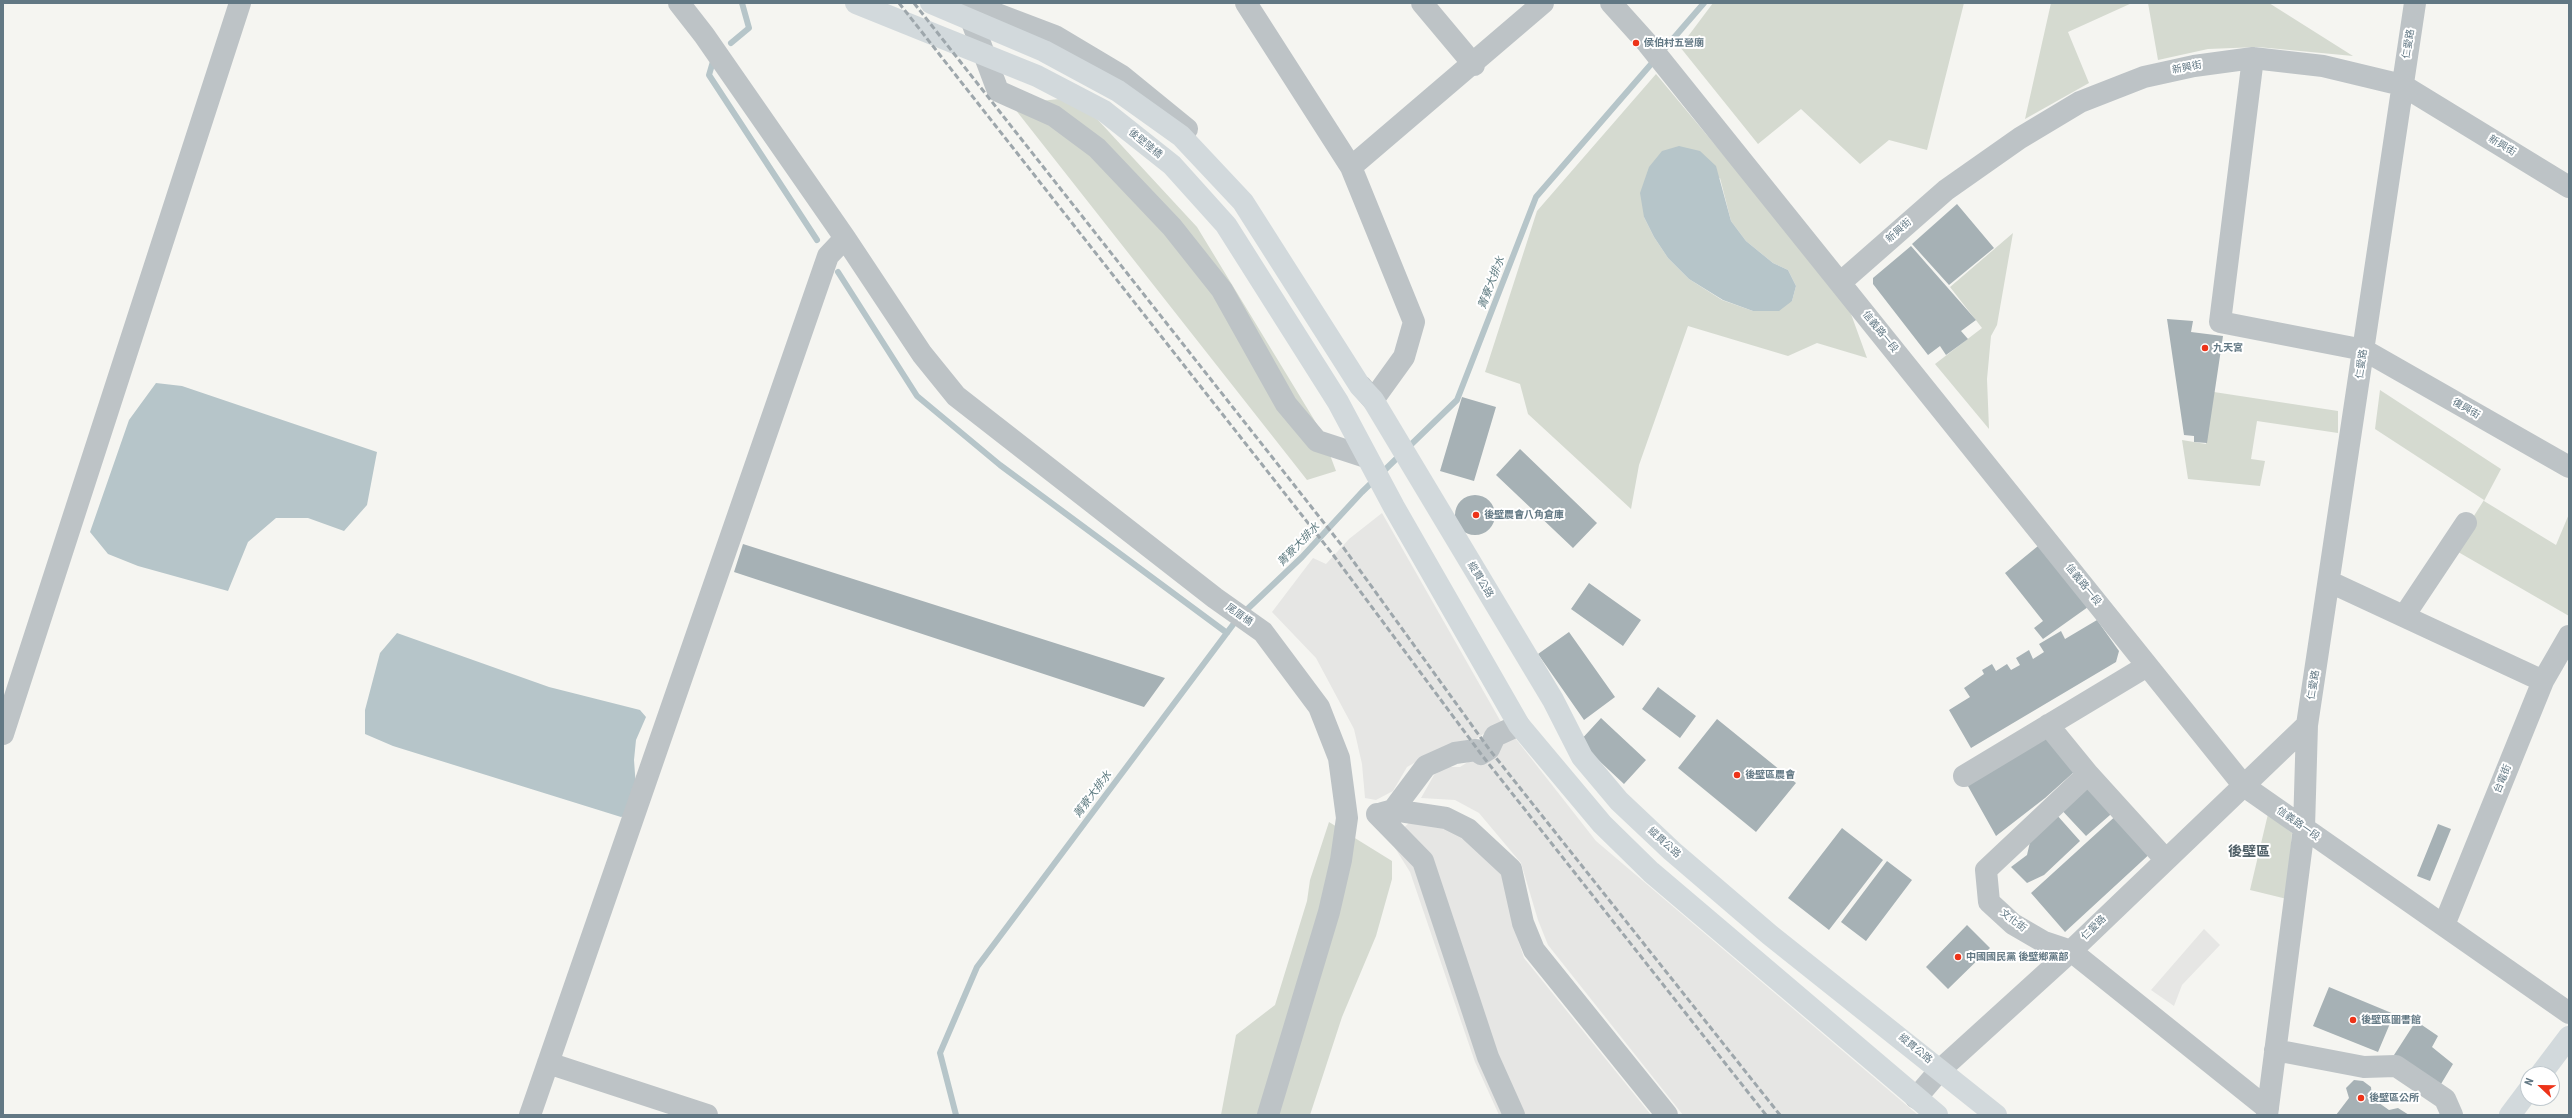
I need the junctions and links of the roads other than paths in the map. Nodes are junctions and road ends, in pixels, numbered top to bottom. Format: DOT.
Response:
graph roads {
  1 [pos="240,3"];
  2 [pos="678,3"];
  3 [pos="856,3"];
  4 [pos="931,3"];
  5 [pos="965,3"];
  6 [pos="968,3"];
  7 [pos="1246,3"];
  8 [pos="1422,3"];
  9 [pos="1543,3"];
  10 [pos="1611,3"];
  11 [pos="2415,3"];
  12 [pos="2253,58"];
  13 [pos="1474,65"];
  14 [pos="2402,85"];
  15 [pos="1351,167"];
  16 [pos="2569,187"];
  17 [pos="845,238"];
  18 [pos="1840,283"];
  19 [pos="2364,350"];
  20 [pos="1367,393"];
  21 [pos="1366,457"];
  22 [pos="2569,468"];
  23 [pos="2466,523"];
  24 [pos="2330,582"];
  25 [pos="2404,616"];
  26 [pos="2569,636"];
  27 [pos="2147,666"];
  28 [pos="2543,681"];
  29 [pos="1519,725"];
  30 [pos="2048,725"];
  31 [pos="2307,725"];
  32 [pos="3,734"];
  33 [pos="2088,774"];
  34 [pos="1964,776"];
  35 [pos="2244,786"];
  36 [pos="1385,812"];
  37 [pos="1347,818"];
  38 [pos="2304,828"];
  39 [pos="2166,860"];
  40 [pos="2444,925"];
  41 [pos="1770,935"];
  42 [pos="2071,951"];
  43 [pos="1754,959"];
  44 [pos="2569,1013"];
  45 [pos="2569,1037"];
  46 [pos="2275,1050"];
  47 [pos="548,1062"];
  48 [pos="2547,1066"];
  49 [pos="1940,1070"];
  50 [pos="1916,1098"];
  51 [pos="2520,1102"];
  52 [pos="2267,1112"];
  53 [pos="530,1115"];
  54 [pos="707,1115"];
  55 [pos="1268,1115"];
  56 [pos="1514,1115"];
  57 [pos="1667,1115"];
  58 [pos="1937,1115"];
  59 [pos="1996,1115"];
  60 [pos="2452,1115"];
  61 [pos="2510,1115"];
  1 -- 32 [label="street"];
  2 -- 17 [label="street, 尾厝橋"];
  3 -- 21 [label="main road, 後壁陸橋"];
  4 -- 20 [label="main road"];
  5 -- 21 [label="street"];
  6 -- 20 [label="street"];
  7 -- 15 [label="street"];
  8 -- 13 [label="street"];
  9 -- 13 [label="street"];
  10 -- 18 [label="street, 信義路一段"];
  11 -- 14 [label="street, 仁愛路"];
  12 -- 14 [label="street, 新興街"];
  12 -- 18 [label="street, 新興街"];
  12 -- 19 [label="street, 復興街"];
  13 -- 15 [label="street"];
  14 -- 16 [label="street, 新興街"];
  14 -- 19 [label="street, 仁愛路"];
  15 -- 20 [label="street"];
  17 -- 37 [label="street, 尾厝橋"];
  17 -- 47 [label="street"];
  18 -- 27 [label="street, 信義路一段"];
  19 -- 22 [label="street, 復興街"];
  19 -- 24 [label="street, 仁愛路"];
  20 -- 41 [label="main road, 縱貫公路"];
  21 -- 29 [label="main road"];
  23 -- 25 [label="street"];
  24 -- 25 [label="street"];
  24 -- 31 [label="street, 仁愛路"];
  25 -- 28 [label="street"];
  26 -- 28 [label="street, 台電街"];
  27 -- 30 [label="street"];
  27 -- 35 [label="street, 信義路一段"];
  28 -- 40 [label="street, 台電街"];
  29 -- 36 [label="street"];
  29 -- 43 [label="main road"];
  30 -- 33 [label="street"];
  30 -- 34 [label="street"];
  31 -- 35 [label="street, 仁愛路"];
  31 -- 38 [label="street, 仁愛路"];
  33 -- 39 [label="street"];
  33 -- 42 [label="street, 文化街"];
  35 -- 38 [label="street, 信義路一段"];
  35 -- 39 [label="street, 仁愛路"];
  36 -- 37 [label="street"];
  36 -- 56 [label="street"];
  36 -- 57 [label="street"];
  37 -- 55 [label="street, 尾厝橋"];
  38 -- 40 [label="street, 信義路一段"];
  38 -- 46 [label="street, 仁愛路"];
  39 -- 42 [label="street, 仁愛路"];
  40 -- 44 [label="street, 信義路一段"];
  41 -- 43 [label="main road"];
  41 -- 49 [label="main road, 縱貫公路"];
  42 -- 49 [label="street, 仁愛路"];
  42 -- 52 [label="street, 文化街"];
  43 -- 50 [label="main road"];
  45 -- 48 [label="main road"];
  46 -- 52 [label="street, 仁愛路"];
  46 -- 60 [label="street"];
  47 -- 53 [label="street"];
  47 -- 54 [label="street"];
  49 -- 50 [label="street, 仁愛路"];
  49 -- 59 [label="main road, 縱貫公路"];
  50 -- 58 [label="main road"];
  51 -- 61 [label="main road"];
}
